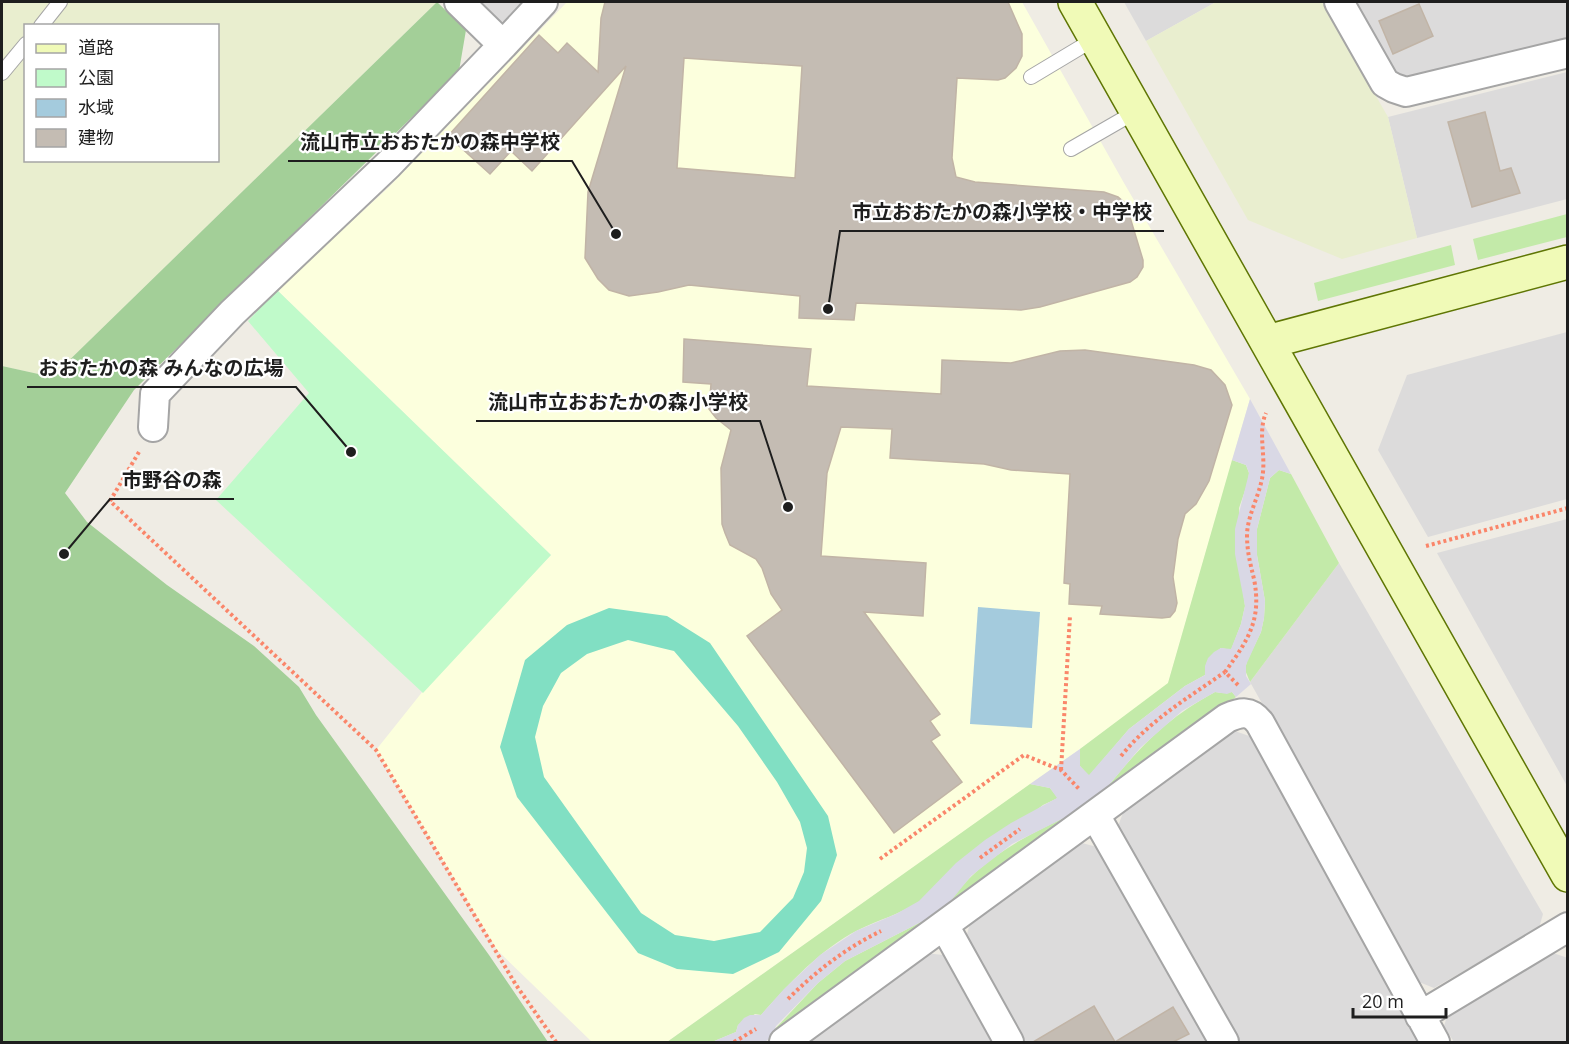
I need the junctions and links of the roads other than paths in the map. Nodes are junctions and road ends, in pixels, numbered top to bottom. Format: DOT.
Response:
graph roads {
  1 [pos="60,2"];
  2 [pos="459,2"];
  3 [pos="543,2"];
  4 [pos="1075,2"];
  5 [pos="1339,2"];
  6 [pos="43,24"];
  7 [pos="1096,38"];
  8 [pos="503,45"];
  9 [pos="24,46"];
  10 [pos="1568,53"];
  11 [pos="2,73"];
  12 [pos="1031,77"];
  13 [pos="1137,111"];
  14 [pos="1071,149"];
  15 [pos="1568,262"];
  16 [pos="1267,342"];
  17 [pos="153,427"];
  18 [pos="1095,815"];
  19 [pos="1568,875"];
  20 [pos="944,925"];
  21 [pos="1568,927"];
  22 [pos="1420,1016"];
  23 [pos="784,1042"];
  24 [pos="1009,1042"];
  25 [pos="1224,1042"];
  26 [pos="1435,1042"];
  1 -- 6 [label="lane"];
  2 -- 8 [label="street"];
  3 -- 8 [label="street"];
  4 -- 7 [label="street"];
  5 -- 10 [label="street"];
  7 -- 12 [label="lane"];
  7 -- 13 [label="street"];
  8 -- 17 [label="street"];
  9 -- 11 [label="lane"];
  13 -- 14 [label="lane"];
  13 -- 16 [label="street"];
  15 -- 16 [label="street"];
  16 -- 19 [label="street"];
  18 -- 20 [label="street"];
  18 -- 22 [label="street"];
  18 -- 25 [label="street"];
  20 -- 23 [label="street"];
  20 -- 24 [label="street"];
  21 -- 22 [label="street"];
  22 -- 26 [label="street"];
}
